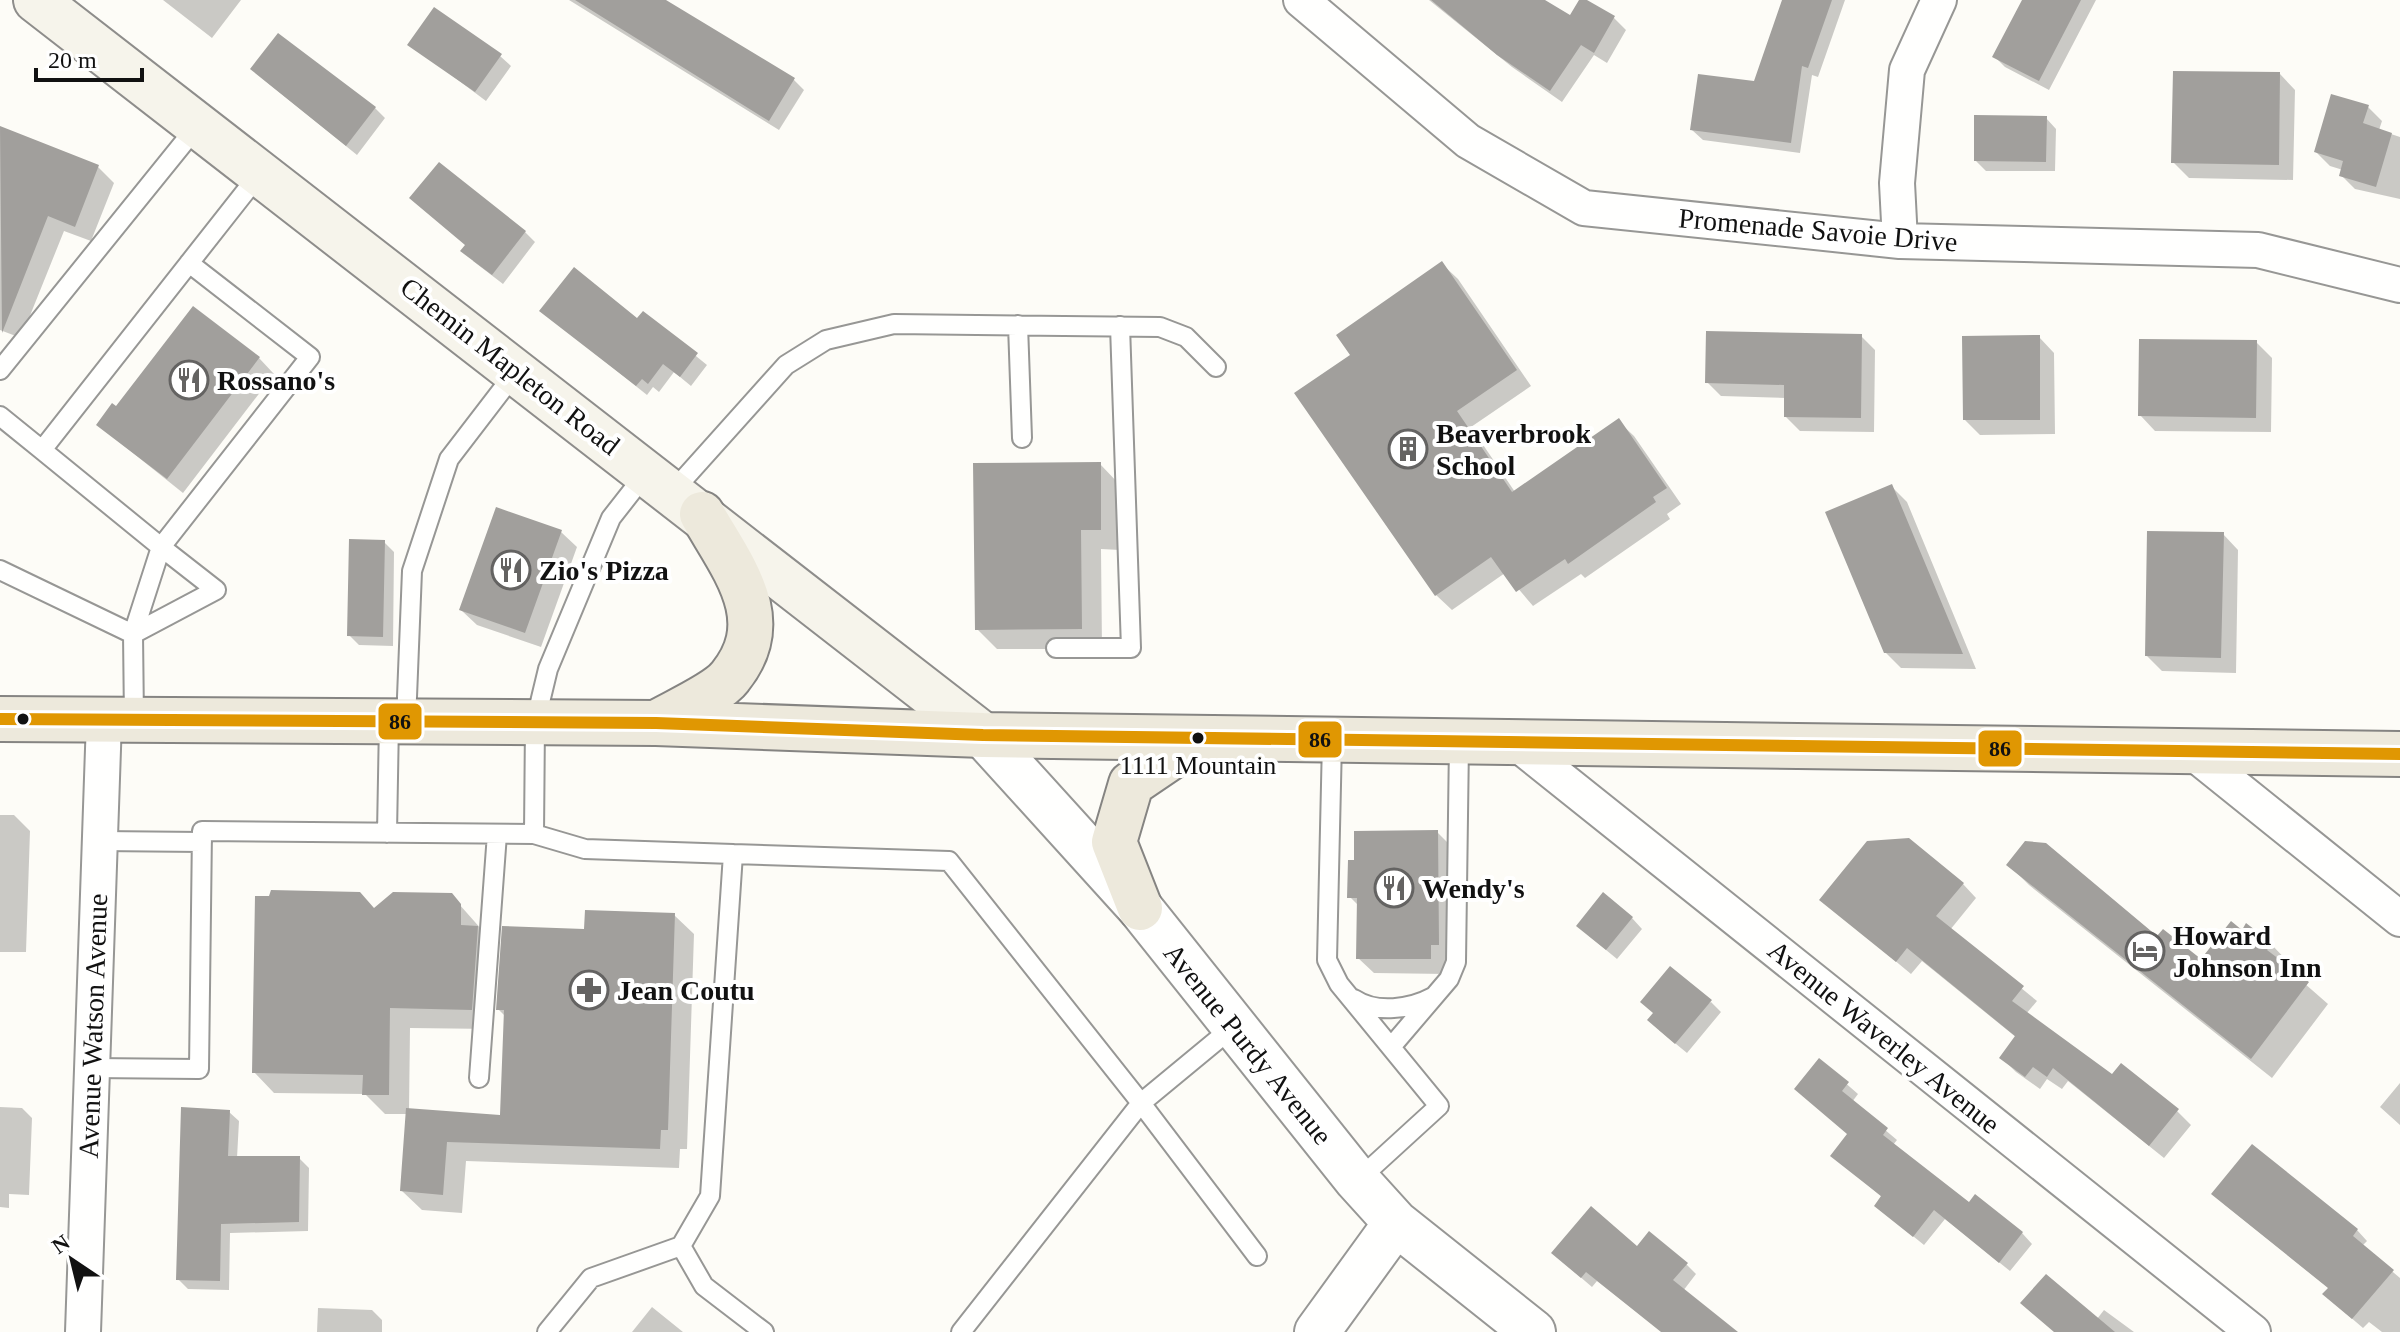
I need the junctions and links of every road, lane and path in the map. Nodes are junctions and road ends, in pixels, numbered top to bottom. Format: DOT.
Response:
graph roads {
  1 [pos="36,0"];
  2 [pos="1301,0"];
  3 [pos="1939,0"];
  4 [pos="198,125"];
  5 [pos="260,173"];
  6 [pos="1900,241"];
  7 [pos="189,263"];
  8 [pos="2400,285"];
  9 [pos="1018,325"];
  10 [pos="1120,326"];
  11 [pos="1216,367"];
  12 [pos="0,370"];
  13 [pos="517,371"];
  14 [pos="0,416"];
  15 [pos="1022,438"];
  16 [pos="42,450"];
  17 [pos="674,492"];
  18 [pos="161,547"];
  19 [pos="0,570"];
  20 [pos="133,634"];
  21 [pos="1056,648"];
  22 [pos="0,719"];
  23 [pos="119,720"];
  24 [pos="398,722"];
  25 [pos="535,723"];
  26 [pos="656,723"];
  27 [pos="983,735"];
  28 [pos="1199,738"];
  29 [pos="1332,741"];
  30 [pos="1515,742"];
  31 [pos="1459,743"];
  32 [pos="2192,752"];
  33 [pos="2400,754"];
  34 [pos="387,833"];
  35 [pos="497,834"];
  36 [pos="534,834"];
  37 [pos="100,841"];
  38 [pos="202,842"];
  39 [pos="733,854"];
  40 [pos="1140,908"];
  41 [pos="2400,919"];
  42 [pos="1349,995"];
  43 [pos="1435,996"];
  44 [pos="1233,1027"];
  45 [pos="1391,1047"];
  46 [pos="92,1068"];
  47 [pos="479,1078"];
  48 [pos="1141,1103"];
  49 [pos="1357,1180"];
  50 [pos="1396,1223"];
  51 [pos="681,1246"];
  52 [pos="1257,1256"];
  53 [pos="83,1332"];
  54 [pos="547,1332"];
  55 [pos="764,1332"];
  56 [pos="961,1332"];
  57 [pos="1317,1332"];
  58 [pos="1533,1332"];
  59 [pos="2253,1332"];
  1 -- 4 [label="main road, Chemin Mapleton Road"];
  2 -- 6 [label="street, Promenade Savoie Drive"];
  3 -- 6 [label="street"];
  4 -- 5 [label="main road, Chemin Mapleton Road"];
  4 -- 12 [label="lane"];
  5 -- 7 [label="lane"];
  5 -- 13 [label="main road, Chemin Mapleton Road"];
  6 -- 8 [label="street, Promenade Savoie Drive"];
  7 -- 16 [label="lane"];
  7 -- 18 [label="lane"];
  9 -- 10 [label="lane"];
  9 -- 15 [label="lane"];
  9 -- 17 [label="lane"];
  10 -- 11 [label="lane"];
  10 -- 21 [label="lane"];
  13 -- 17 [label="main road, Chemin Mapleton Road"];
  13 -- 24 [label="lane"];
  14 -- 16 [label="lane"];
  16 -- 18 [label="lane"];
  17 -- 25 [label="lane"];
  17 -- 26 [label="main road"];
  17 -- 27 [label="main road, Chemin Mapleton Road"];
  18 -- 20 [label="lane"];
  18 -- 20 [label="lane"];
  19 -- 20 [label="lane"];
  20 -- 23 [label="lane"];
  22 -- 23 [label="main road"];
  23 -- 24 [label="main road"];
  23 -- 37 [label="street, Avenue Watson Avenue"];
  24 -- 25 [label="main road"];
  24 -- 34 [label="lane"];
  25 -- 26 [label="main road"];
  25 -- 36 [label="lane"];
  26 -- 27 [label="main road"];
  27 -- 28 [label="main road"];
  27 -- 40 [label="street, Avenue Purdy Avenue"];
  28 -- 29 [label="main road"];
  28 -- 40 [label="main road"];
  29 -- 31 [label="main road"];
  29 -- 42 [label="lane"];
  30 -- 31 [label="main road"];
  30 -- 32 [label="main road"];
  30 -- 59 [label="street, Avenue Waverley Avenue"];
  31 -- 43 [label="lane"];
  32 -- 33 [label="main road"];
  32 -- 41 [label="street"];
  34 -- 35 [label="lane"];
  34 -- 38 [label="lane"];
  35 -- 36 [label="lane"];
  35 -- 47 [label="lane"];
  36 -- 39 [label="lane"];
  37 -- 38 [label="lane"];
  37 -- 46 [label="street, Avenue Watson Avenue"];
  38 -- 46 [label="lane"];
  39 -- 48 [label="lane"];
  39 -- 51 [label="lane"];
  40 -- 44 [label="street, Avenue Purdy Avenue"];
  42 -- 43 [label="lane"];
  42 -- 45 [label="lane"];
  43 -- 45 [label="lane"];
  44 -- 48 [label="lane"];
  44 -- 49 [label="street, Avenue Purdy Avenue"];
  45 -- 49 [label="lane"];
  46 -- 53 [label="street, Avenue Watson Avenue"];
  48 -- 52 [label="lane"];
  48 -- 56 [label="lane"];
  49 -- 50 [label="street, Avenue Purdy Avenue"];
  50 -- 57 [label="street"];
  50 -- 58 [label="street, Avenue Purdy Avenue"];
  51 -- 54 [label="lane"];
  51 -- 55 [label="lane"];
}
